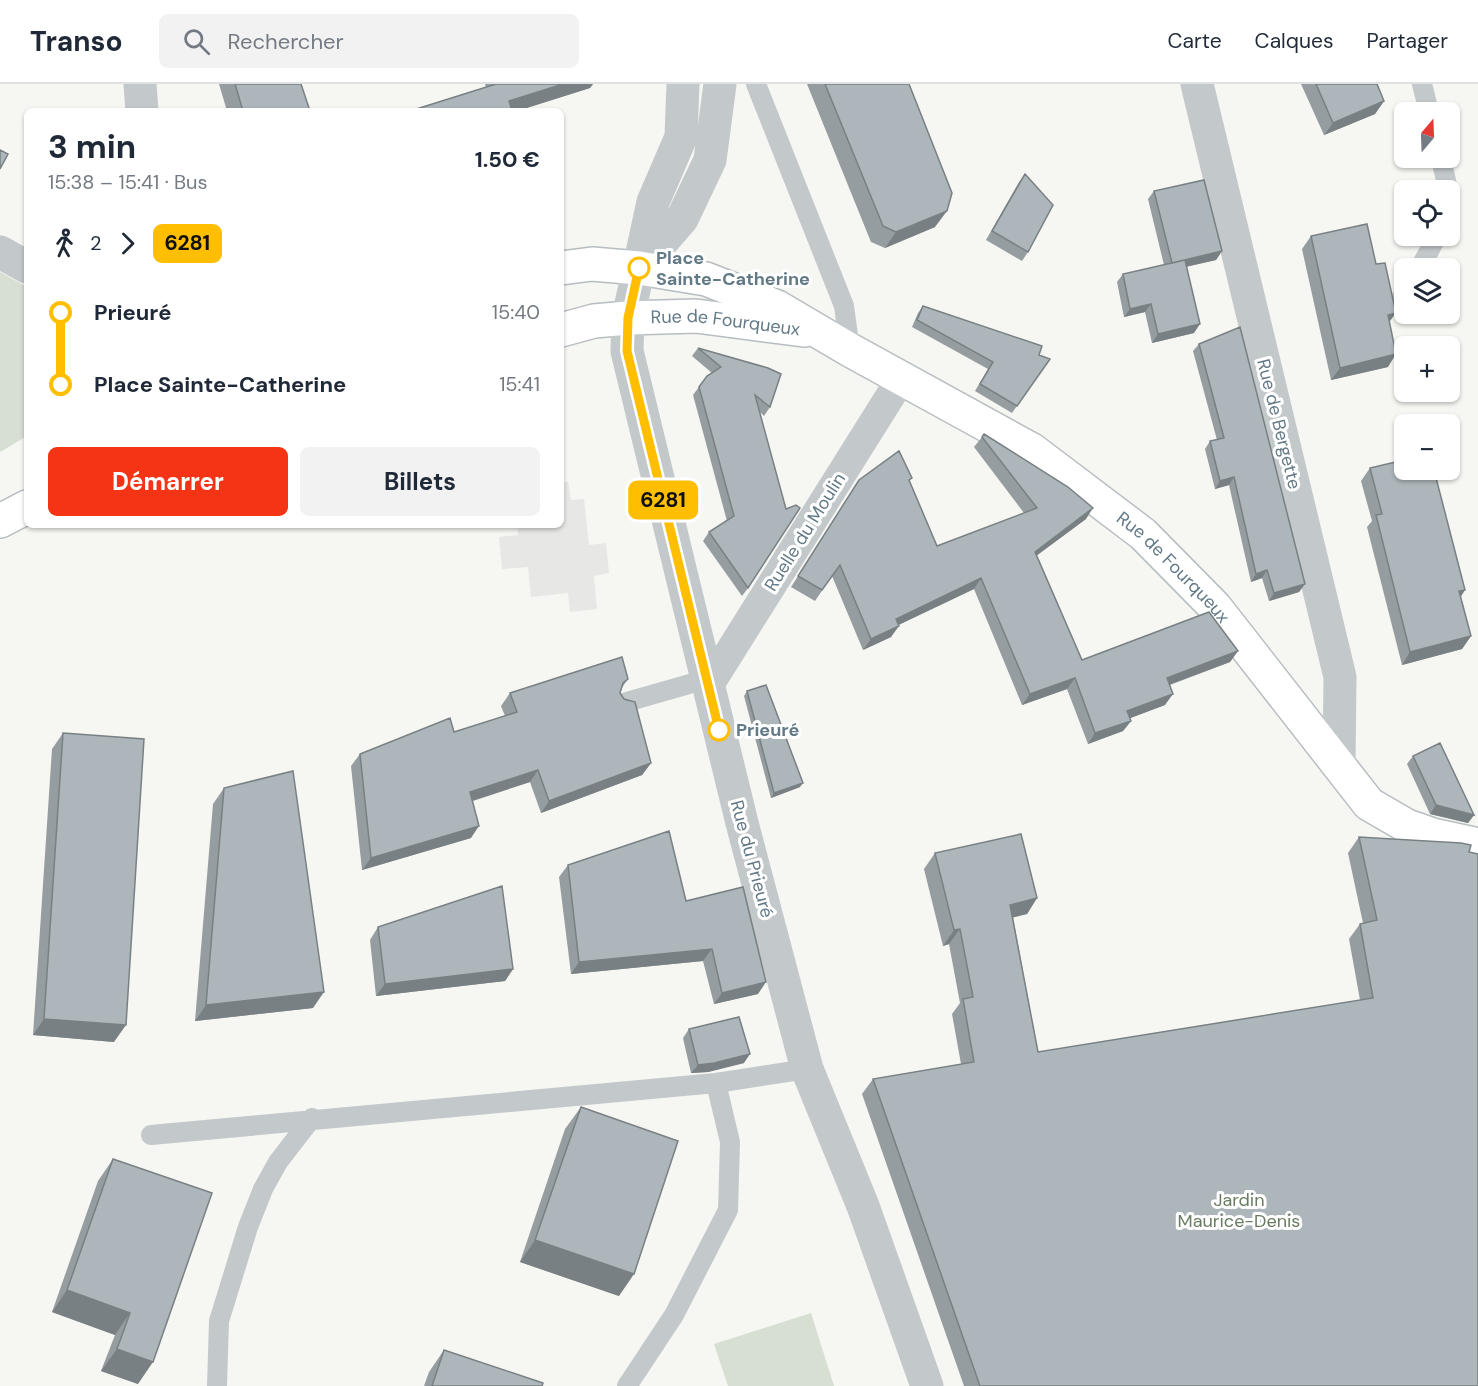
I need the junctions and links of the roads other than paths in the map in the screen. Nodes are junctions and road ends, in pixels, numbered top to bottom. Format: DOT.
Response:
graph roads {
  1 [pos="140,84"];
  2 [pos="683,84"];
  3 [pos="720,84"];
  4 [pos="756,84"];
  5 [pos="1197,84"];
  6 [pos="1422,84"];
  7 [pos="1426,102"];
  8 [pos="142,108"];
  9 [pos="0,252"];
  10 [pos="24,265"];
  11 [pos="564,268"];
  12 [pos="639,268"];
  13 [pos="628,318"];
  14 [pos="564,329"];
  15 [pos="820,333"];
  16 [pos="850,350"];
  17 [pos="901,379"];
  18 [pos="24,509"];
  19 [pos="0,521"];
  20 [pos="708,682"];
  21 [pos="623,703"];
  22 [pos="1339,766"];
  23 [pos="1478,845"];
  24 [pos="807,1069"];
  25 [pos="716,1083"];
  26 [pos="312,1118"];
  27 [pos="151,1135"];
  28 [pos="217,1386"];
  29 [pos="627,1386"];
  30 [pos="927,1386"];
  1 -- 8 [label="street"];
  2 -- 12 [label="street, Rue du Prieuré"];
  3 -- 12 [label="street"];
  4 -- 16 [label="lane"];
  5 -- 22 [label="street, Rue de Bergette"];
  6 -- 7 [label="lane"];
  9 -- 10 [label="street"];
  11 -- 12 [label="main road, Rue de Fourqueux"];
  12 -- 13 [label="street, Rue du Prieuré"];
  12 -- 15 [label="main road, Rue de Fourqueux"];
  13 -- 14 [label="main road, Rue de Fourqueux"];
  13 -- 15 [label="main road, Rue de Fourqueux"];
  13 -- 20 [label="street, Rue du Prieuré"];
  15 -- 16 [label="main road, Rue de Fourqueux"];
  16 -- 17 [label="main road, Rue de Fourqueux"];
  17 -- 20 [label="street, Ruelle du Moulin"];
  17 -- 22 [label="main road, Rue de Fourqueux"];
  18 -- 19 [label="main road"];
  20 -- 21 [label="lane"];
  20 -- 24 [label="street, Rue du Prieuré"];
  22 -- 23 [label="main road, Rue de Fourqueux"];
  24 -- 25 [label="lane"];
  24 -- 30 [label="street, Rue du Prieuré"];
  25 -- 26 [label="lane"];
  25 -- 29 [label="lane"];
  26 -- 27 [label="lane"];
  26 -- 28 [label="lane"];
}
